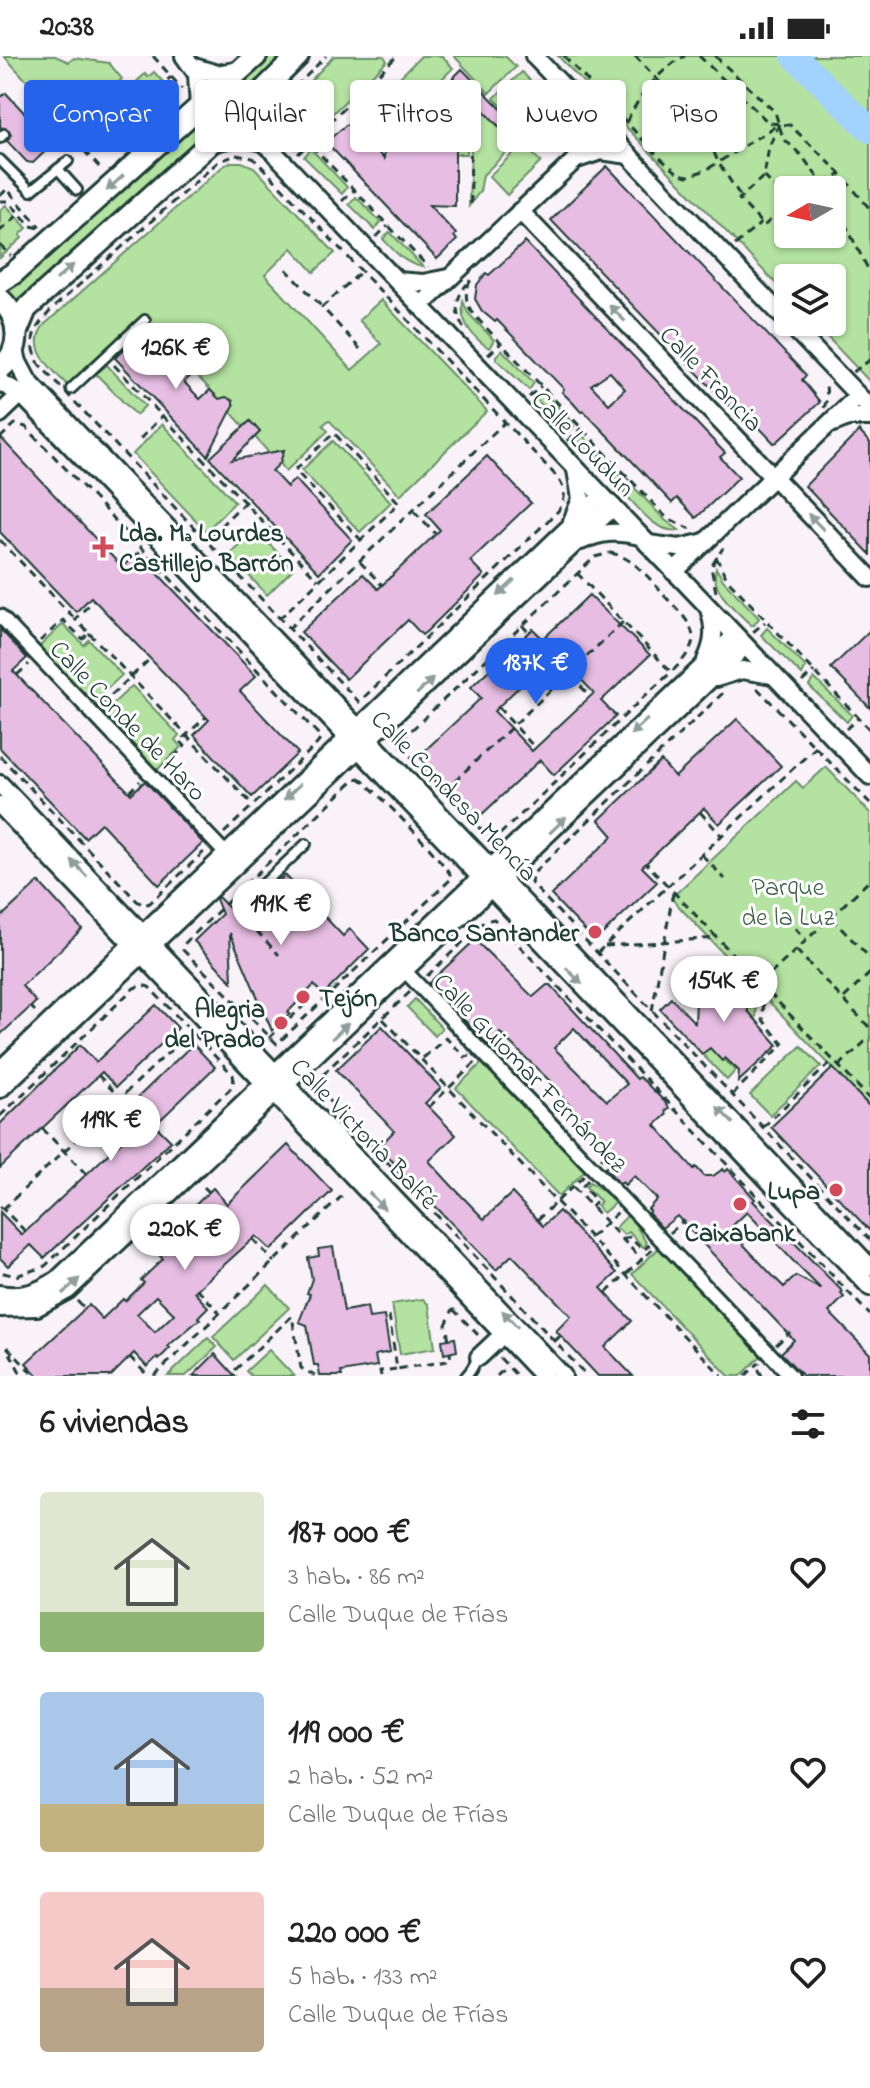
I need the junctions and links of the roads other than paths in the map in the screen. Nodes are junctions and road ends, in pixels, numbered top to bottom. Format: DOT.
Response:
graph roads {
  1 [pos="298,56"];
  2 [pos="534,56"];
  3 [pos="190,63"];
  4 [pos="249,63"];
  5 [pos="230,80"];
  6 [pos="282,80"];
  7 [pos="557,80"];
  8 [pos="195,112"];
  9 [pos="200,152"];
  10 [pos="274,152"];
  11 [pos="572,152"];
  12 [pos="608,152"];
  13 [pos="626,152"];
  14 [pos="629,155"];
  15 [pos="0,160"];
  16 [pos="68,161"];
  17 [pos="58,169"];
  18 [pos="77,190"];
  19 [pos="520,211"];
  20 [pos="440,275"];
  21 [pos="397,281"];
  22 [pos="0,282"];
  23 [pos="0,299"];
  24 [pos="420,306"];
  25 [pos="145,320"];
  26 [pos="16,340"];
  27 [pos="0,369"];
  28 [pos="0,382"];
  29 [pos="71,389"];
  30 [pos="21,394"];
  31 [pos="864,402"];
  32 [pos="0,414"];
  33 [pos="825,417"];
  34 [pos="870,417"];
  35 [pos="576,468"];
  36 [pos="774,477"];
  37 [pos="614,501"];
  38 [pos="568,540"];
  39 [pos="644,540"];
  40 [pos="706,541"];
  41 [pos="674,572"];
  42 [pos="870,578"];
  43 [pos="716,604"];
  44 [pos="0,616"];
  45 [pos="745,638"];
  46 [pos="773,675"];
  47 [pos="700,679"];
  48 [pos="358,739"];
  49 [pos="870,776"];
  50 [pos="0,784"];
  51 [pos="0,805"];
  52 [pos="306,844"];
  53 [pos="220,848"];
  54 [pos="491,878"];
  55 [pos="256,891"];
  56 [pos="142,944"];
  57 [pos="404,970"];
  58 [pos="0,1070"];
  59 [pos="274,1084"];
  60 [pos="0,1089"];
  61 [pos="870,1267"];
  62 [pos="870,1287"];
  63 [pos="0,1294"];
  64 [pos="0,1308"];
  65 [pos="496,1341"];
  66 [pos="479,1357"];
  67 [pos="466,1376"];
  68 [pos="543,1376"];
  69 [pos="563,1376"];
  70 [pos="791,1376"];
  1 -- 6 [label="street"];
  2 -- 7 [label="street"];
  3 -- 4 [label="street"];
  4 -- 5 [label="street"];
  8 -- 22 [label="street, one-way"];
  26 -- 9 [label="street, one-way"];
  10 -- 21 [label="street, Calle Loudun"];
  11 -- 19 [label="street"];
  12 -- 14 [label="street"];
  13 -- 14 [label="street"];
  14 -- 31 [label="street"];
  15 -- 17 [label="lane"];
  16 -- 17 [label="lane"];
  17 -- 18 [label="lane"];
  19 -- 20 [label="street"];
  36 -- 19 [label="street, Calle Francia, one-way"];
  20 -- 21 [label="street"];
  20 -- 24 [label="street"];
  21 -- 24 [label="street, Calle Loudun"];
  23 -- 26 [label="street"];
  24 -- 35 [label="street, Calle Loudun"];
  25 -- 29 [label="lane"];
  26 -- 27 [label="street"];
  26 -- 48 [label="street, Calle Condesa Mencía"];
  28 -- 30 [label="street, Calle Condesa Mencía"];
  30 -- 32 [label="street"];
  30 -- 48 [label="street, Calle Condesa Mencía"];
  31 -- 33 [label="street"];
  33 -- 34 [label="street"];
  33 -- 36 [label="street"];
  35 -- 37 [label="street, Calle Loudun"];
  35 -- 38 [label="street"];
  36 -- 40 [label="street"];
  42 -- 36 [label="street, Calle Francia, one-way"];
  37 -- 38 [label="street"];
  37 -- 39 [label="street, Calle Loudun"];
  38 -- 39 [label="street"];
  48 -- 38 [label="street, one-way"];
  38 -- 48 [label="street, one-way"];
  39 -- 40 [label="street"];
  39 -- 41 [label="street, Calle Loudun"];
  40 -- 41 [label="street"];
  41 -- 43 [label="street, Calle Loudun"];
  43 -- 45 [label="street, Calle Loudun"];
  43 -- 47 [label="street"];
  44 -- 53 [label="street, Calle Conde de Haro"];
  45 -- 46 [label="street, Calle Loudun"];
  45 -- 47 [label="street"];
  46 -- 47 [label="street"];
  46 -- 49 [label="street, Calle Loudun"];
  54 -- 47 [label="street, one-way"];
  47 -- 54 [label="street, one-way"];
  48 -- 53 [label="street, one-way"];
  48 -- 54 [label="street, Calle Condesa Mencía"];
  48 -- 56 [label="street"];
  56 -- 50 [label="street, Calle Victoria Balfé, one-way"];
  51 -- 56 [label="street, Calle Victoria Balfé"];
  52 -- 55 [label="lane"];
  53 -- 56 [label="street"];
  54 -- 57 [label="street"];
  54 -- 59 [label="street"];
  61 -- 54 [label="street, Calle Condesa Mencía, one-way"];
  54 -- 62 [label="street, Calle Condesa Mencía, one-way"];
  56 -- 58 [label="street"];
  56 -- 59 [label="street, Calle Victoria Balfé"];
  56 -- 60 [label="street"];
  59 -- 57 [label="street, one-way"];
  57 -- 70 [label="street, Calle Guiomar Fernández"];
  59 -- 63 [label="street"];
  64 -- 59 [label="street, one-way"];
  59 -- 68 [label="street, Calle Victoria Balfé, one-way"];
  69 -- 59 [label="street, Calle Victoria Balfé, one-way"];
  65 -- 66 [label="street"];
  66 -- 67 [label="lane"];
}
